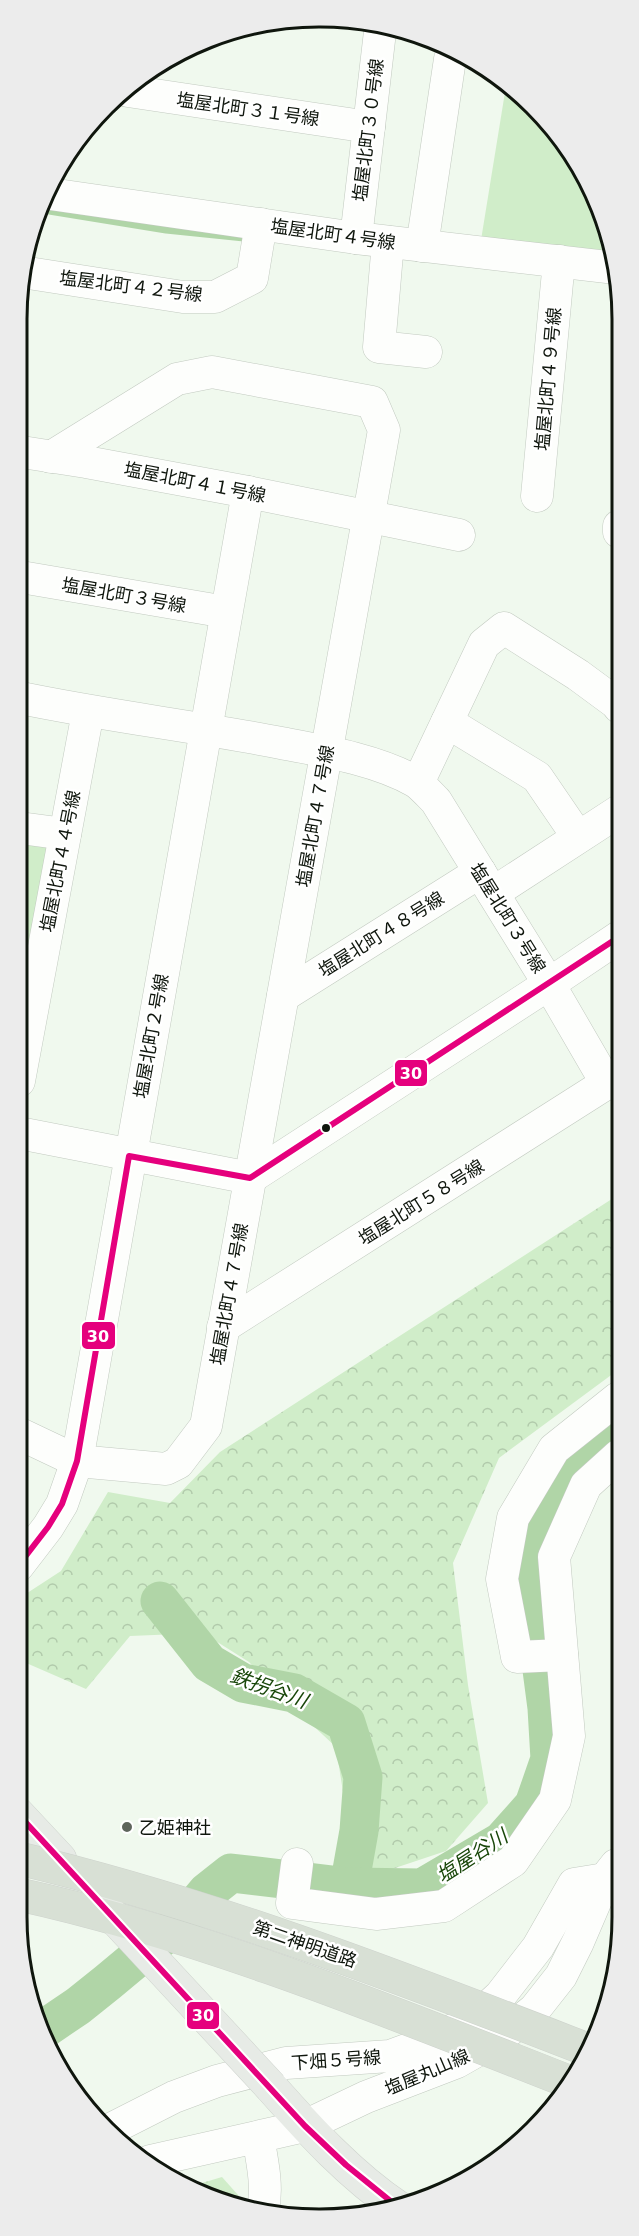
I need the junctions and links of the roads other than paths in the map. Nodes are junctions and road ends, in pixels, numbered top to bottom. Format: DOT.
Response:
graph roads {
  1 [pos="380,34"];
  2 [pos="450,59"];
  3 [pos="135,92"];
  4 [pos="369,127"];
  5 [pos="55,195"];
  6 [pos="261,224"];
  7 [pos="356,238"];
  8 [pos="388,242"];
  9 [pos="423,246"];
  10 [pos="559,261"];
  11 [pos="607,267"];
  12 [pos="31,273"];
  13 [pos="426,352"];
  14 [pos="36,454"];
  15 [pos="248,492"];
  16 [pos="537,496"];
  17 [pos="369,516"];
  18 [pos="451,533"];
  19 [pos="27,578"];
  20 [pos="226,612"];
  21 [pos="27,699"];
  22 [pos="612,700"];
  23 [pos="88,712"];
  24 [pos="447,722"];
  25 [pos="206,728"];
  26 [pos="326,751"];
  27 [pos="418,783"];
  28 [pos="612,815"];
  29 [pos="27,829"];
  30 [pos="65,834"];
  31 [pos="578,837"];
  32 [pos="487,883"];
  33 [pos="612,942"];
  34 [pos="549,984"];
  35 [pos="283,996"];
  36 [pos="27,1004"];
  37 [pos="612,1078"];
  38 [pos="612,1081"];
  39 [pos="27,1135"];
  40 [pos="129,1156"];
  41 [pos="250,1178"];
  42 [pos="223,1327"];
  43 [pos="612,1403"];
  44 [pos="27,1437"];
  45 [pos="76,1461"];
  46 [pos="612,1461"];
  47 [pos="27,1555"];
  48 [pos="562,1655"];
  49 [pos="27,1824"];
  50 [pos="27,1861"];
  51 [pos="297,1864"];
  52 [pos="611,1872"];
  53 [pos="27,1897"];
  54 [pos="581,2047"];
  55 [pos="563,2079"];
  56 [pos="116,2126"];
  57 [pos="305,2126"];
  58 [pos="258,2137"];
  59 [pos="156,2160"];
  60 [pos="389,2200"];
  61 [pos="264,2203"];
  1 -- 4 [label="street, 塩屋北町３０号線"];
  2 -- 9 [label="street"];
  3 -- 4 [label="street, 塩屋北町３１号線"];
  4 -- 7 [label="street, 塩屋北町３０号線"];
  5 -- 6 [label="street, 塩屋北町４号線"];
  6 -- 7 [label="street, 塩屋北町４号線"];
  6 -- 12 [label="street, 塩屋北町４２号線"];
  7 -- 8 [label="street, 塩屋北町４号線"];
  8 -- 9 [label="street, 塩屋北町４号線"];
  8 -- 13 [label="street"];
  9 -- 10 [label="street, 塩屋北町４号線"];
  10 -- 11 [label="street, 塩屋北町４号線"];
  10 -- 16 [label="street, 塩屋北町４９号線"];
  14 -- 15 [label="street, 塩屋北町４１号線"];
  14 -- 17 [label="street, 塩屋北町４７号線"];
  15 -- 17 [label="street, 塩屋北町４１号線"];
  15 -- 20 [label="street, 塩屋北町２号線"];
  17 -- 18 [label="street"];
  17 -- 26 [label="street, 塩屋北町４７号線"];
  19 -- 20 [label="street, 塩屋北町３号線"];
  20 -- 25 [label="street, 塩屋北町２号線"];
  21 -- 23 [label="street, 塩屋北町３号線"];
  22 -- 24 [label="street"];
  23 -- 25 [label="street, 塩屋北町３号線"];
  23 -- 30 [label="street, 塩屋北町４４号線"];
  24 -- 27 [label="street"];
  24 -- 31 [label="street"];
  25 -- 26 [label="street, 塩屋北町３号線"];
  25 -- 40 [label="street, 塩屋北町２号線"];
  26 -- 27 [label="street, 塩屋北町３号線"];
  26 -- 35 [label="street, 塩屋北町４７号線"];
  27 -- 32 [label="street, 塩屋北町３号線"];
  28 -- 31 [label="street, 塩屋北町４８号線"];
  29 -- 30 [label="street"];
  30 -- 36 [label="street, 塩屋北町４４号線"];
  31 -- 32 [label="street, 塩屋北町４８号線"];
  32 -- 34 [label="street, 塩屋北町３号線"];
  32 -- 35 [label="street, 塩屋北町４８号線"];
  33 -- 34 [label="street"];
  34 -- 37 [label="street"];
  34 -- 41 [label="street, 塩屋北町３号線"];
  35 -- 41 [label="street, 塩屋北町４７号線"];
  38 -- 42 [label="street, 塩屋北町５８号線"];
  39 -- 40 [label="street"];
  40 -- 41 [label="street"];
  40 -- 45 [label="street, 塩屋北町２号線"];
  41 -- 42 [label="street, 塩屋北町４７号線"];
  42 -- 45 [label="street, 塩屋北町４７号線"];
  43 -- 48 [label="street"];
  44 -- 45 [label="street"];
  45 -- 47 [label="street, 塩屋北町２号線"];
  46 -- 48 [label="street"];
  48 -- 51 [label="street"];
  49 -- 57 [label="main road, bridge"];
  50 -- 54 [label="highway, 第二神明道路, bridge"];
  52 -- 56 [label="street, 下畑５号線"];
  52 -- 57 [label="street, 塩屋丸山線"];
  53 -- 55 [label="highway, 第二神明道路, bridge"];
  57 -- 58 [label="street, 塩屋丸山線"];
  57 -- 60 [label="main road"];
  58 -- 59 [label="street, 塩屋丸山線"];
  58 -- 61 [label="street"];
}
